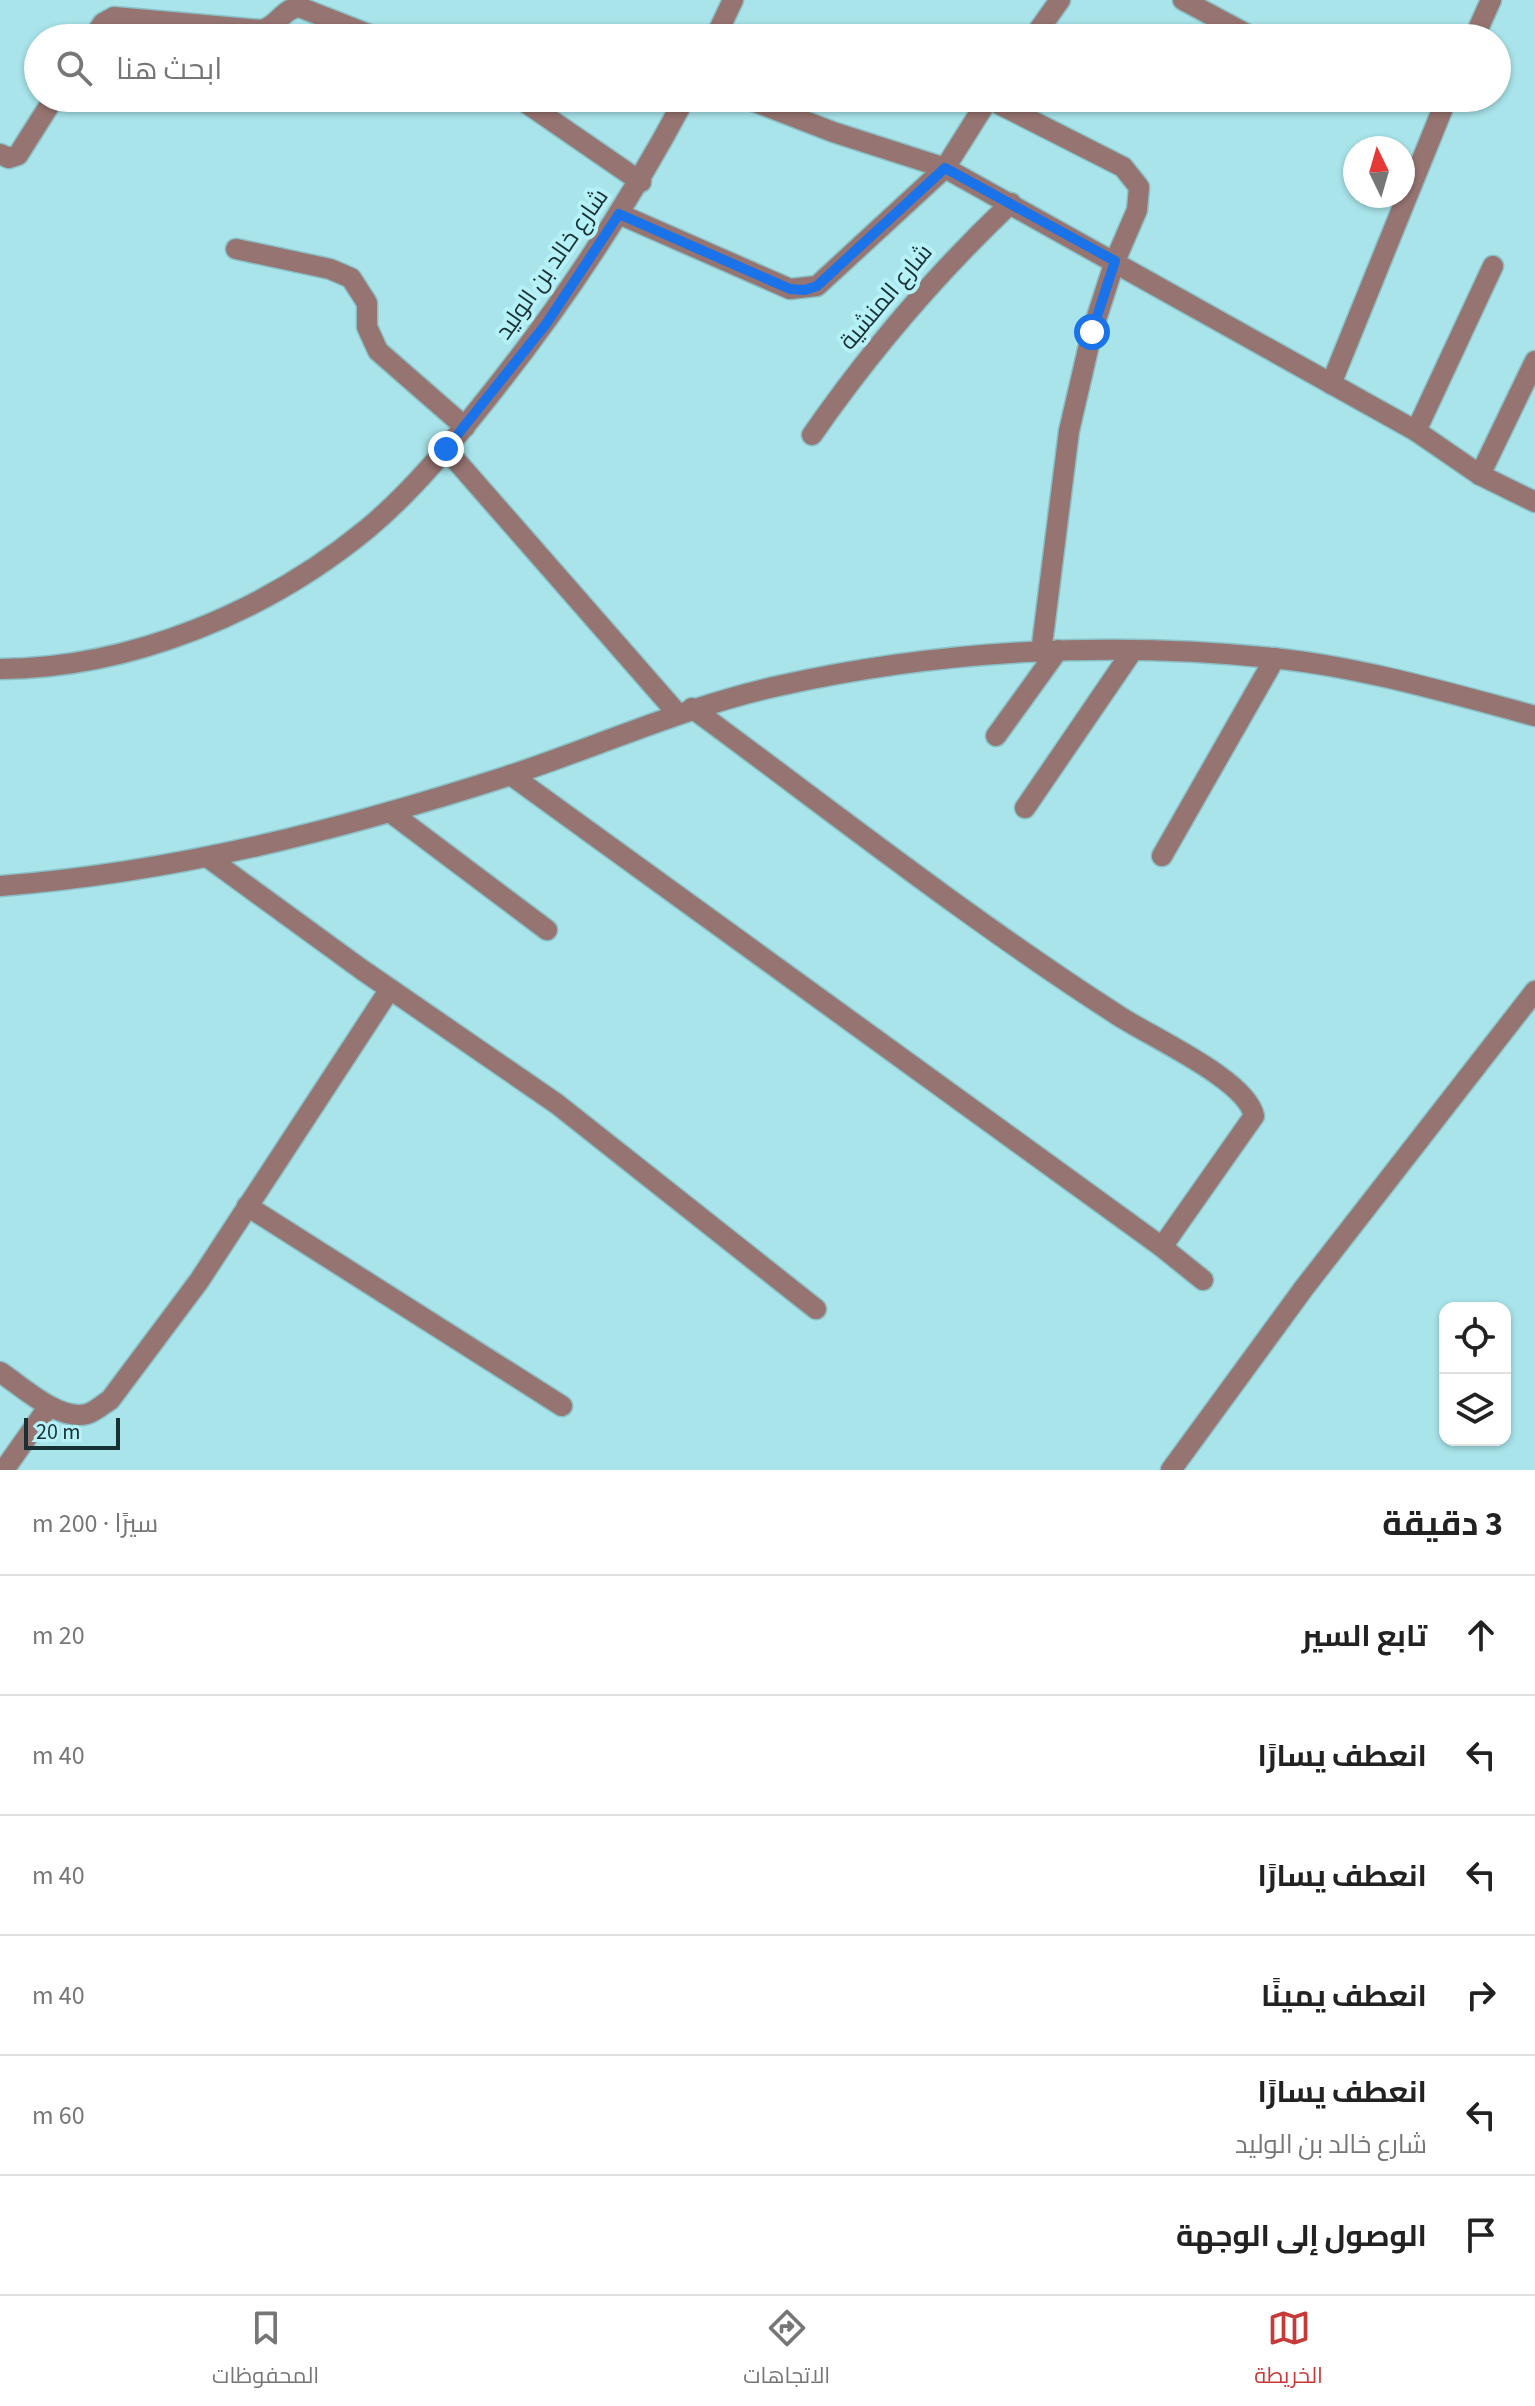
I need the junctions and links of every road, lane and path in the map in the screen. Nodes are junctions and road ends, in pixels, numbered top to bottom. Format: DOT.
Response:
graph roads {
  1 [pos="733,0"];
  2 [pos="1060,0"];
  3 [pos="1183,0"];
  4 [pos="1491,0"];
  5 [pos="102,24"];
  6 [pos="193,24"];
  7 [pos="274,24"];
  8 [pos="342,24"];
  9 [pos="722,24"];
  10 [pos="1043,24"];
  11 [pos="1228,24"];
  12 [pos="1480,24"];
  13 [pos="45,112"];
  14 [pos="539,112"];
  15 [pos="678,112"];
  16 [pos="781,112"];
  17 [pos="980,112"];
  18 [pos="1016,112"];
  19 [pos="1441,112"];
  20 [pos="0,154"];
  21 [pos="945,168"];
  22 [pos="641,182"];
  23 [pos="1011,203"];
  24 [pos="619,214"];
  25 [pos="236,249"];
  26 [pos="1115,261"];
  27 [pos="1493,266"];
  28 [pos="1535,361"];
  29 [pos="1331,384"];
  30 [pos="465,427"];
  31 [pos="1416,431"];
  32 [pos="812,435"];
  33 [pos="446,449"];
  34 [pos="1480,475"];
  35 [pos="1535,502"];
  36 [pos="1133,650"];
  37 [pos="1049,652"];
  38 [pos="1275,658"];
  39 [pos="0,669"];
  40 [pos="685,710"];
  41 [pos="1535,716"];
  42 [pos="996,736"];
  43 [pos="511,775"];
  44 [pos="1025,808"];
  45 [pos="390,812"];
  46 [pos="1162,856"];
  47 [pos="210,859"];
  48 [pos="0,886"];
  49 [pos="547,930"];
  50 [pos="390,989"];
  51 [pos="1535,991"];
  52 [pos="247,1206"];
  53 [pos="1162,1247"];
  54 [pos="1203,1280"];
  55 [pos="816,1309"];
  56 [pos="0,1372"];
  57 [pos="49,1406"];
  58 [pos="562,1406"];
  59 [pos="4,1470"];
  60 [pos="1171,1470"];
  1 -- 9 [label="street"];
  2 -- 10 [label="street"];
  3 -- 11 [label="street"];
  4 -- 12 [label="street"];
  5 -- 6 [label="street"];
  7 -- 8 [label="street"];
  13 -- 20 [label="street"];
  14 -- 22 [label="street"];
  15 -- 22 [label="street, شارع خالد بن الوليد"];
  16 -- 21 [label="street"];
  17 -- 21 [label="street"];
  18 -- 26 [label="street"];
  19 -- 29 [label="street"];
  21 -- 23 [label="street"];
  21 -- 24 [label="street"];
  22 -- 24 [label="street, شارع خالد بن الوليد"];
  23 -- 26 [label="street"];
  23 -- 32 [label="street, شارع المنشية"];
  24 -- 30 [label="street, شارع خالد بن الوليد"];
  25 -- 30 [label="street"];
  26 -- 29 [label="street"];
  26 -- 37 [label="street"];
  27 -- 31 [label="street"];
  28 -- 34 [label="street"];
  29 -- 31 [label="street"];
  30 -- 33 [label="street, شارع خالد بن الوليد"];
  31 -- 34 [label="street"];
  33 -- 39 [label="street, شارع خالد بن الوليد"];
  33 -- 40 [label="street"];
  34 -- 35 [label="street"];
  36 -- 37 [label="street"];
  36 -- 38 [label="street"];
  36 -- 44 [label="street"];
  37 -- 40 [label="street"];
  37 -- 42 [label="street"];
  38 -- 41 [label="street"];
  38 -- 46 [label="street"];
  40 -- 43 [label="street"];
  40 -- 53 [label="street"];
  43 -- 45 [label="street"];
  43 -- 53 [label="street"];
  45 -- 47 [label="street"];
  45 -- 49 [label="street"];
  47 -- 48 [label="street"];
  47 -- 50 [label="street"];
  50 -- 52 [label="street"];
  50 -- 55 [label="street"];
  51 -- 60 [label="street"];
  52 -- 57 [label="street"];
  52 -- 58 [label="street"];
  53 -- 54 [label="street"];
  56 -- 57 [label="street"];
  57 -- 59 [label="street"];
}
